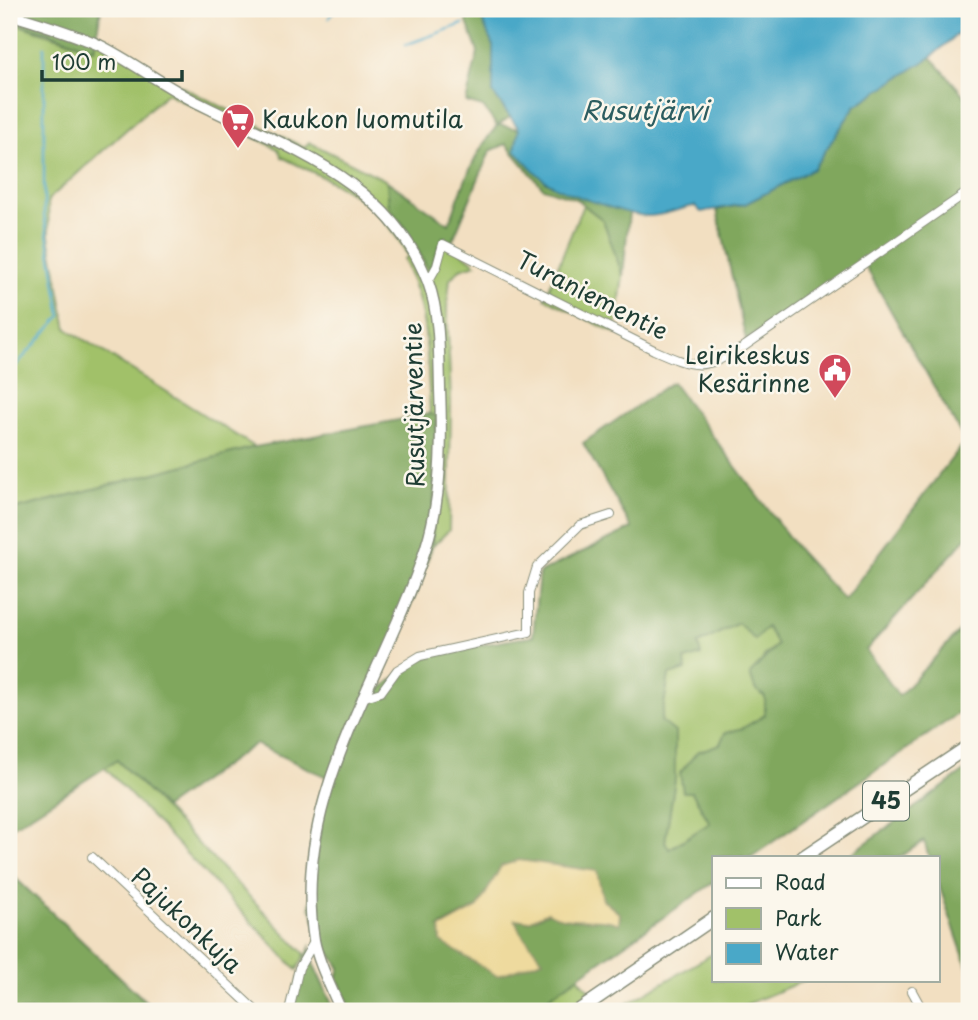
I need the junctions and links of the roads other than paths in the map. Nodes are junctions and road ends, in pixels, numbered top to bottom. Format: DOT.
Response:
graph roads {
  1 [pos="9,14"];
  2 [pos="969,191"];
  3 [pos="428,282"];
  4 [pos="611,515"];
  5 [pos="362,698"];
  6 [pos="969,746"];
  7 [pos="804,856"];
  8 [pos="92,857"];
  9 [pos="712,919"];
  10 [pos="314,942"];
  11 [pos="912,990"];
  12 [pos="256,1011"];
  13 [pos="289,1011"];
  14 [pos="341,1011"];
  15 [pos="578,1011"];
  16 [pos="923,1011"];
  1 -- 3 [label="main road, Rusutjärventie"];
  2 -- 3 [label="street, Turaniementie"];
  3 -- 5 [label="main road, Rusutjärventie"];
  4 -- 5 [label="street"];
  5 -- 10 [label="main road, Rusutjärventie"];
  6 -- 7 [label="main road, 45"];
  8 -- 12 [label="street, Pajukonkuja"];
  9 -- 15 [label="main road"];
  10 -- 13 [label="street"];
  10 -- 14 [label="main road, Rusutjärventie"];
  11 -- 16 [label="street"];
}
